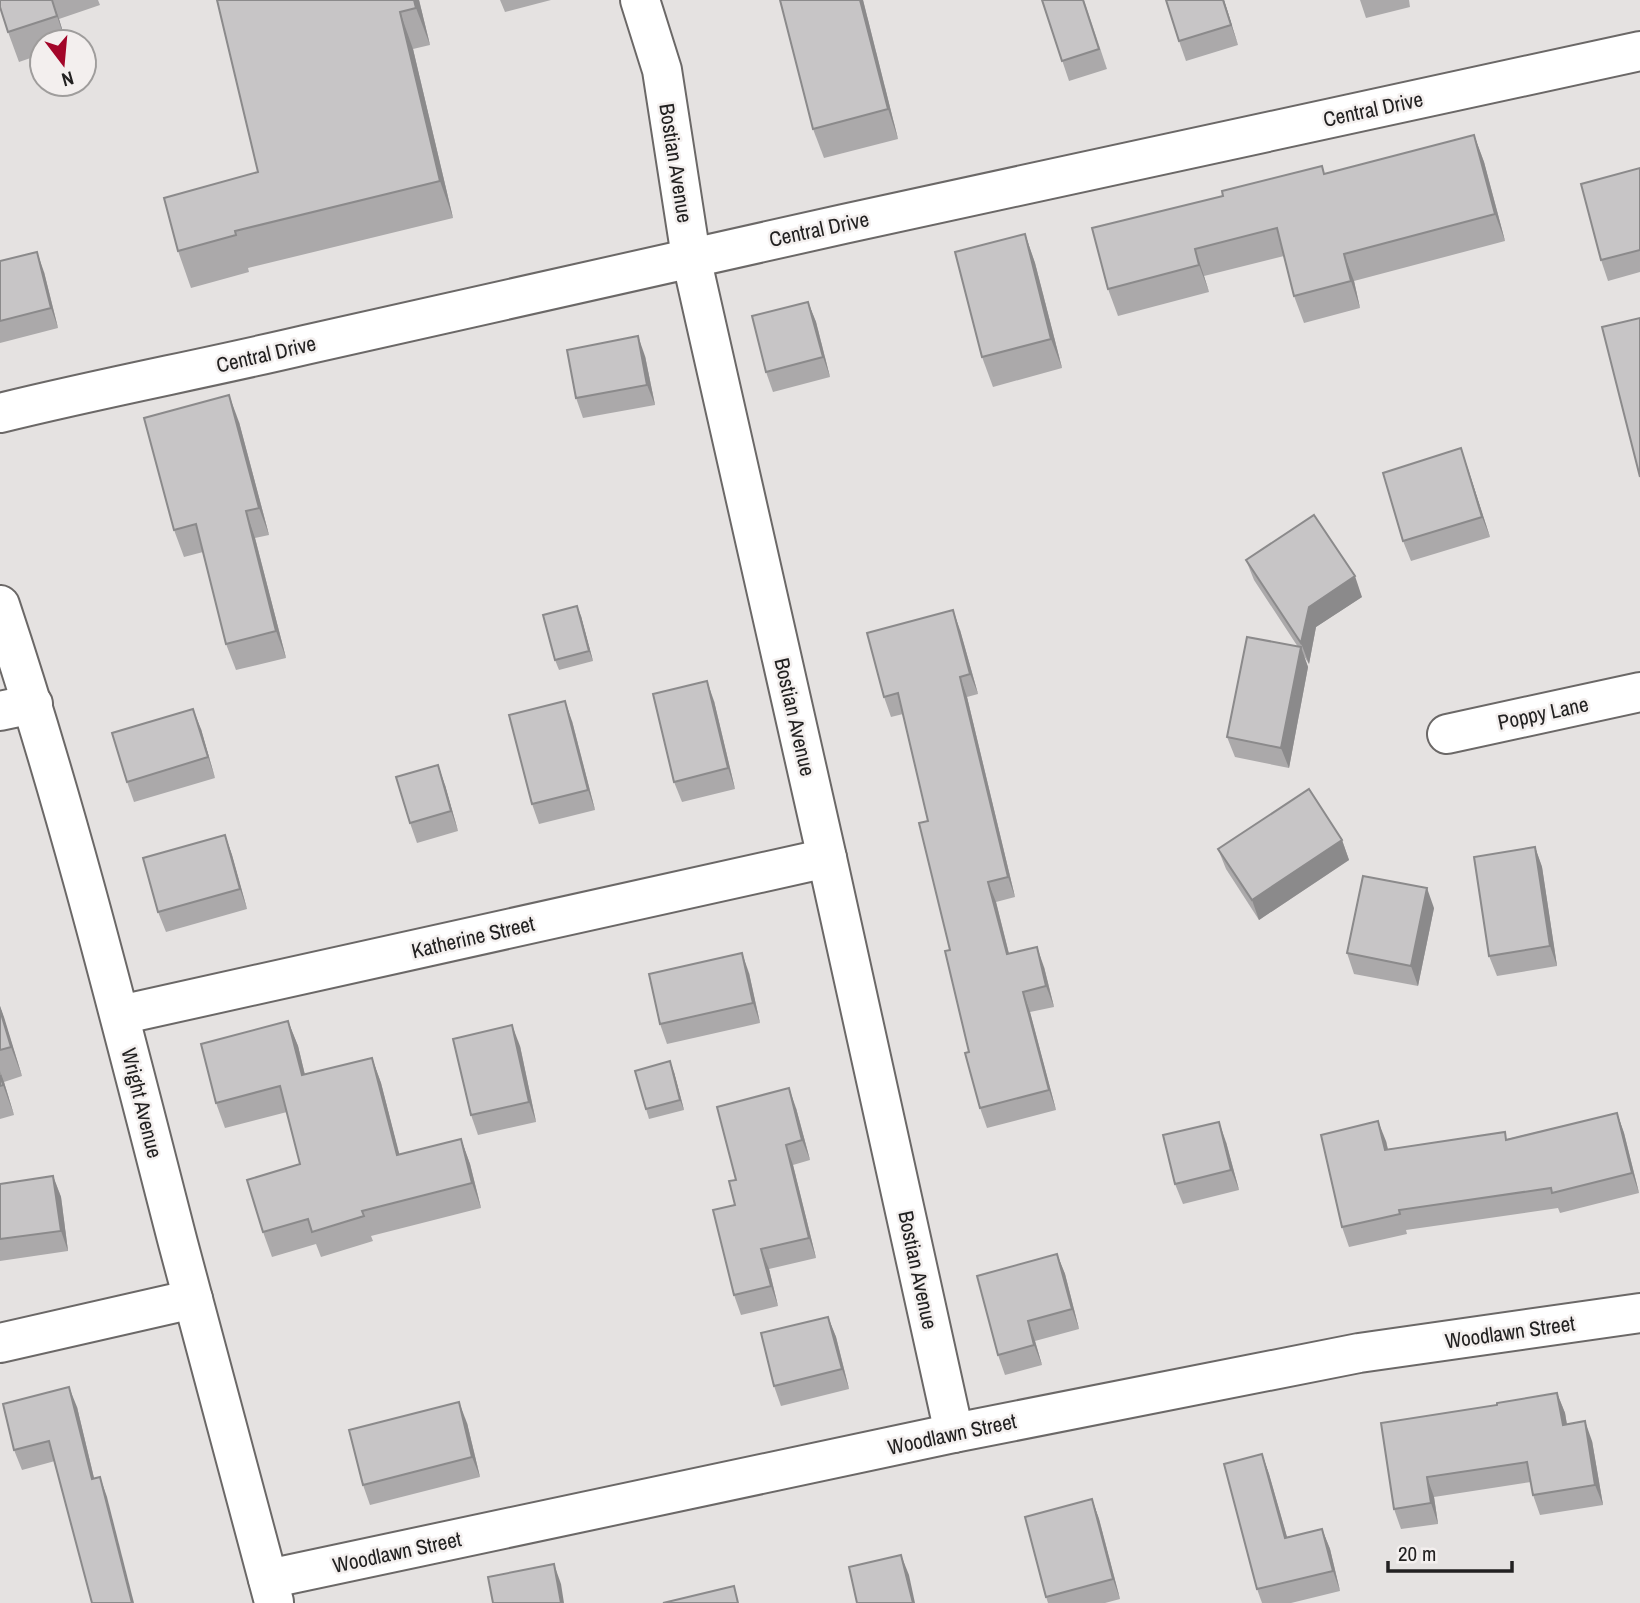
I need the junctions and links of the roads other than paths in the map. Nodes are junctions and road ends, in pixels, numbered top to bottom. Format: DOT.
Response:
graph roads {
  1 [pos="640,0"];
  2 [pos="1640,51"];
  3 [pos="691,257"];
  4 [pos="0,413"];
  5 [pos="0,605"];
  6 [pos="1640,692"];
  7 [pos="16,708"];
  8 [pos="1447,734"];
  9 [pos="827,858"];
  10 [pos="120,1015"];
  11 [pos="193,1299"];
  12 [pos="1640,1313"];
  13 [pos="0,1343"];
  14 [pos="954,1433"];
  15 [pos="272,1591"];
  1 -- 3 [label="street, Bostian Avenue"];
  2 -- 3 [label="street, Central Drive"];
  3 -- 4 [label="street, Central Drive"];
  3 -- 9 [label="street, Bostian Avenue"];
  5 -- 7 [label="street, Wright Avenue"];
  6 -- 8 [label="street, Poppy Lane"];
  7 -- 10 [label="street, Wright Avenue"];
  9 -- 10 [label="street, Katherine Street"];
  9 -- 14 [label="street, Bostian Avenue"];
  10 -- 11 [label="street, Wright Avenue"];
  11 -- 13 [label="street"];
  11 -- 15 [label="street, Wright Avenue"];
  12 -- 14 [label="street, Woodlawn Street"];
  14 -- 15 [label="street, Woodlawn Street"];
}
